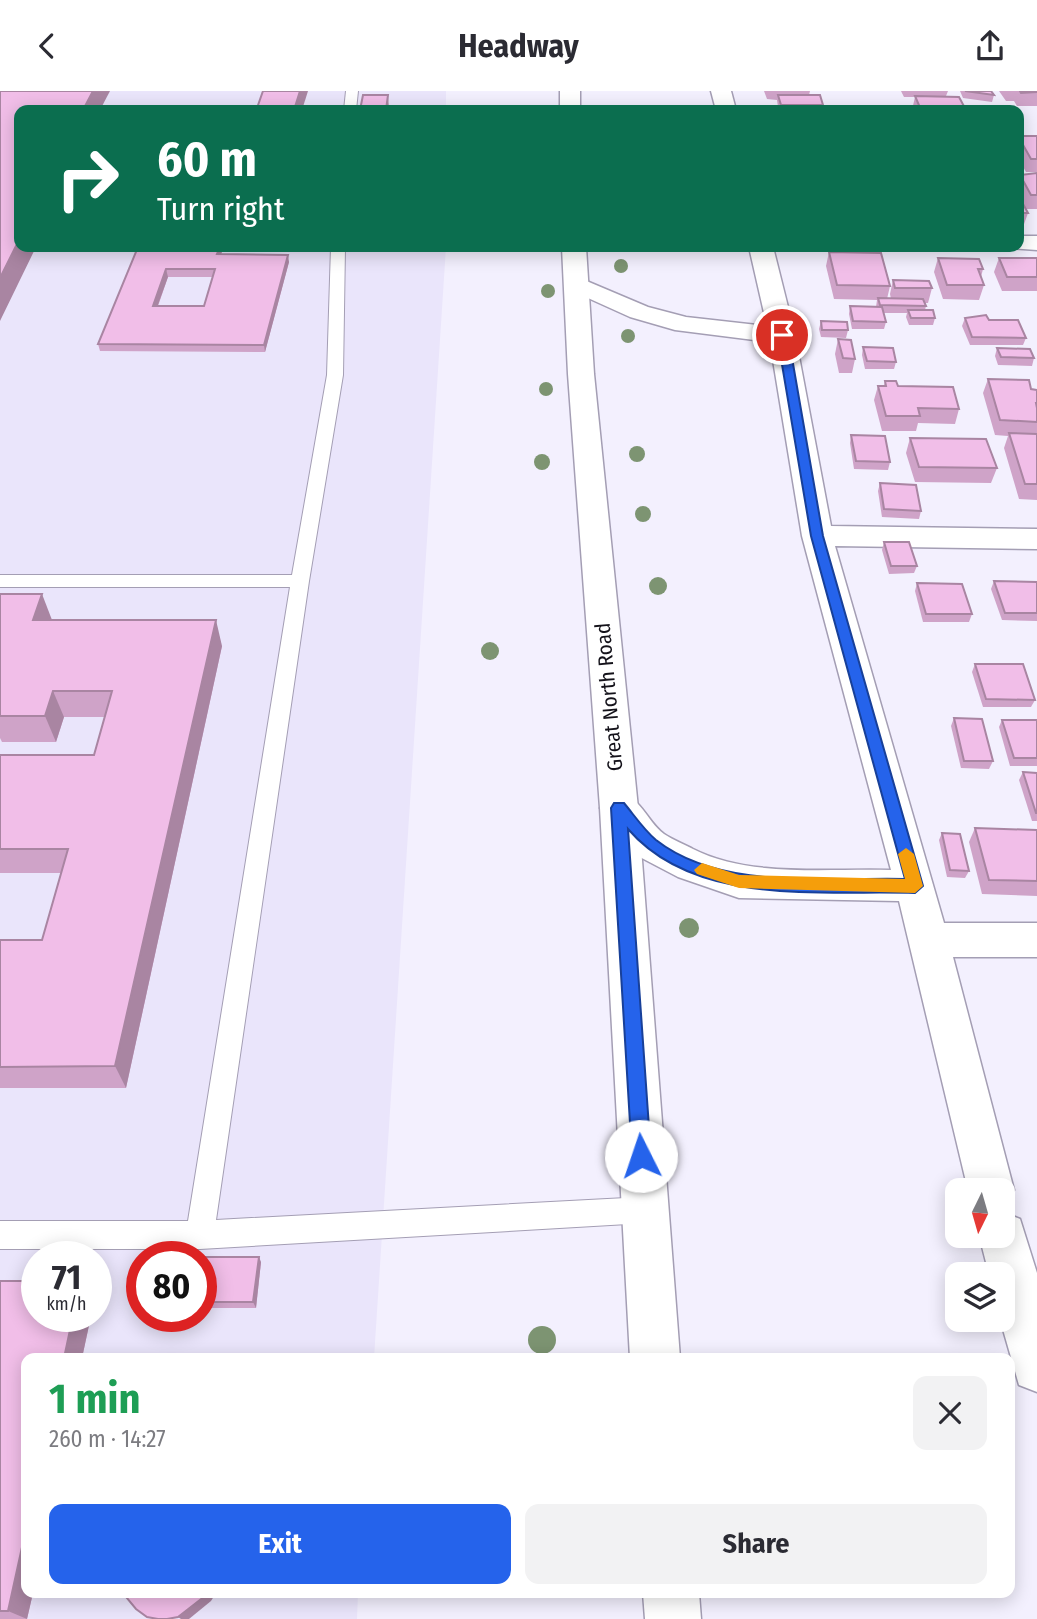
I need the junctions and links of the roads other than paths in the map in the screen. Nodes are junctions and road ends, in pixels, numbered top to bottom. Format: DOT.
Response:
graph roads {
  1 [pos="338,252"];
  2 [pos="574,252"];
  3 [pos="762,252"];
  4 [pos="576,284"];
  5 [pos="782,335"];
  6 [pos="817,536"];
  7 [pos="1037,539"];
  8 [pos="0,581"];
  9 [pos="300,581"];
  10 [pos="619,808"];
  11 [pos="915,886"];
  12 [pos="926,940"];
  13 [pos="1037,940"];
  14 [pos="988,1178"];
  15 [pos="645,1210"];
  16 [pos="0,1235"];
  17 [pos="201,1235"];
  18 [pos="1006,1248"];
  19 [pos="655,1353"];
  20 [pos="1037,1367"];
  21 [pos="673,1598"];
  22 [pos="678,1598"];
  23 [pos="673,1619"];
  24 [pos="700,1619"];
  1 -- 9 [label="lane"];
  2 -- 4 [label="main road, Great North Road"];
  3 -- 5 [label="main road"];
  4 -- 5 [label="main road"];
  4 -- 10 [label="main road, Great North Road"];
  5 -- 6 [label="main road"];
  6 -- 7 [label="main road"];
  6 -- 11 [label="main road"];
  8 -- 9 [label="lane"];
  9 -- 17 [label="lane"];
  10 -- 11 [label="main road"];
  10 -- 15 [label="main road, Great North Road"];
  11 -- 12 [label="main road"];
  12 -- 13 [label="main road"];
  12 -- 14 [label="main road"];
  15 -- 17 [label="lane"];
  15 -- 19 [label="main road, Great North Road"];
  16 -- 17 [label="lane"];
  18 -- 20 [label="main road"];
  21 -- 23 [label="main road"];
  22 -- 24 [label="main road"];
}
